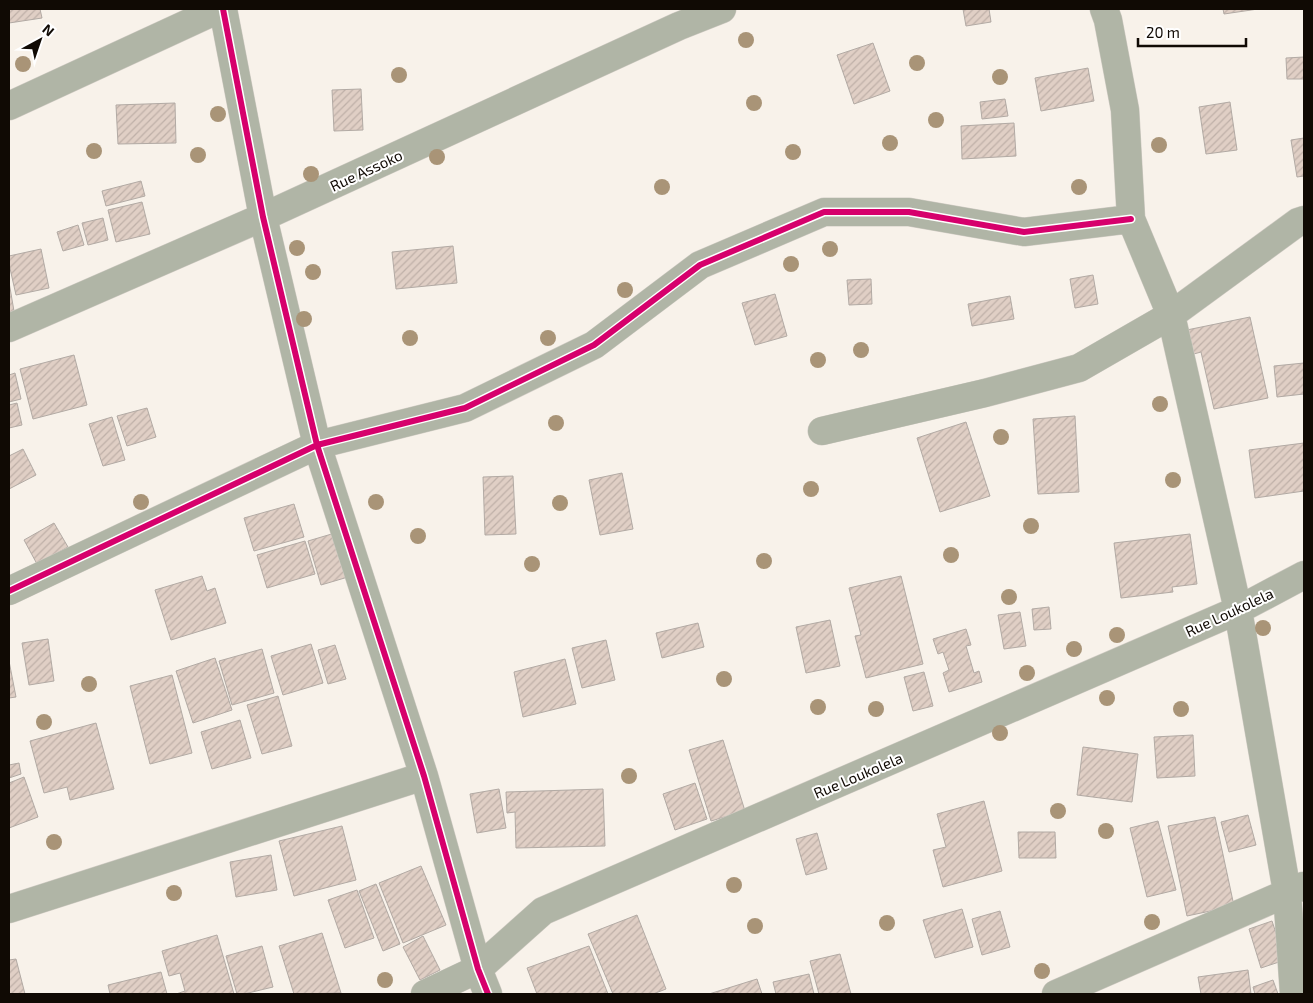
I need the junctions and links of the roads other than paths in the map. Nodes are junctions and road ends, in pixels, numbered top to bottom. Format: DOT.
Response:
graph roads {
  1 [pos="221,9"];
  2 [pos="722,9"];
  3 [pos="1104,9"];
  4 [pos="9,106"];
  5 [pos="263,218"];
  6 [pos="1131,220"];
  7 [pos="1304,220"];
  8 [pos="1171,315"];
  9 [pos="9,328"];
  10 [pos="822,431"];
  11 [pos="317,445"];
  12 [pos="1304,575"];
  13 [pos="9,591"];
  14 [pos="1238,610"];
  15 [pos="424,776"];
  16 [pos="1296,889"];
  17 [pos="9,909"];
  18 [pos="478,969"];
  19 [pos="425,994"];
  20 [pos="488,994"];
  21 [pos="1056,994"];
  22 [pos="1294,994"];
  1 -- 4 [label="street"];
  1 -- 5 [label="street"];
  2 -- 5 [label="street, Rue Assoko"];
  3 -- 6 [label="street"];
  5 -- 9 [label="street, Rue Assoko"];
  5 -- 11 [label="street"];
  6 -- 8 [label="street"];
  6 -- 11 [label="street"];
  7 -- 8 [label="street"];
  8 -- 10 [label="street"];
  8 -- 14 [label="street"];
  11 -- 13 [label="street"];
  11 -- 15 [label="street"];
  12 -- 14 [label="street, Rue Loukolela"];
  14 -- 16 [label="street"];
  14 -- 18 [label="street, Rue Loukolela"];
  15 -- 17 [label="street"];
  15 -- 18 [label="street"];
  16 -- 21 [label="street"];
  16 -- 22 [label="street"];
  18 -- 19 [label="street, Rue Loukolela"];
  18 -- 20 [label="street"];
}
